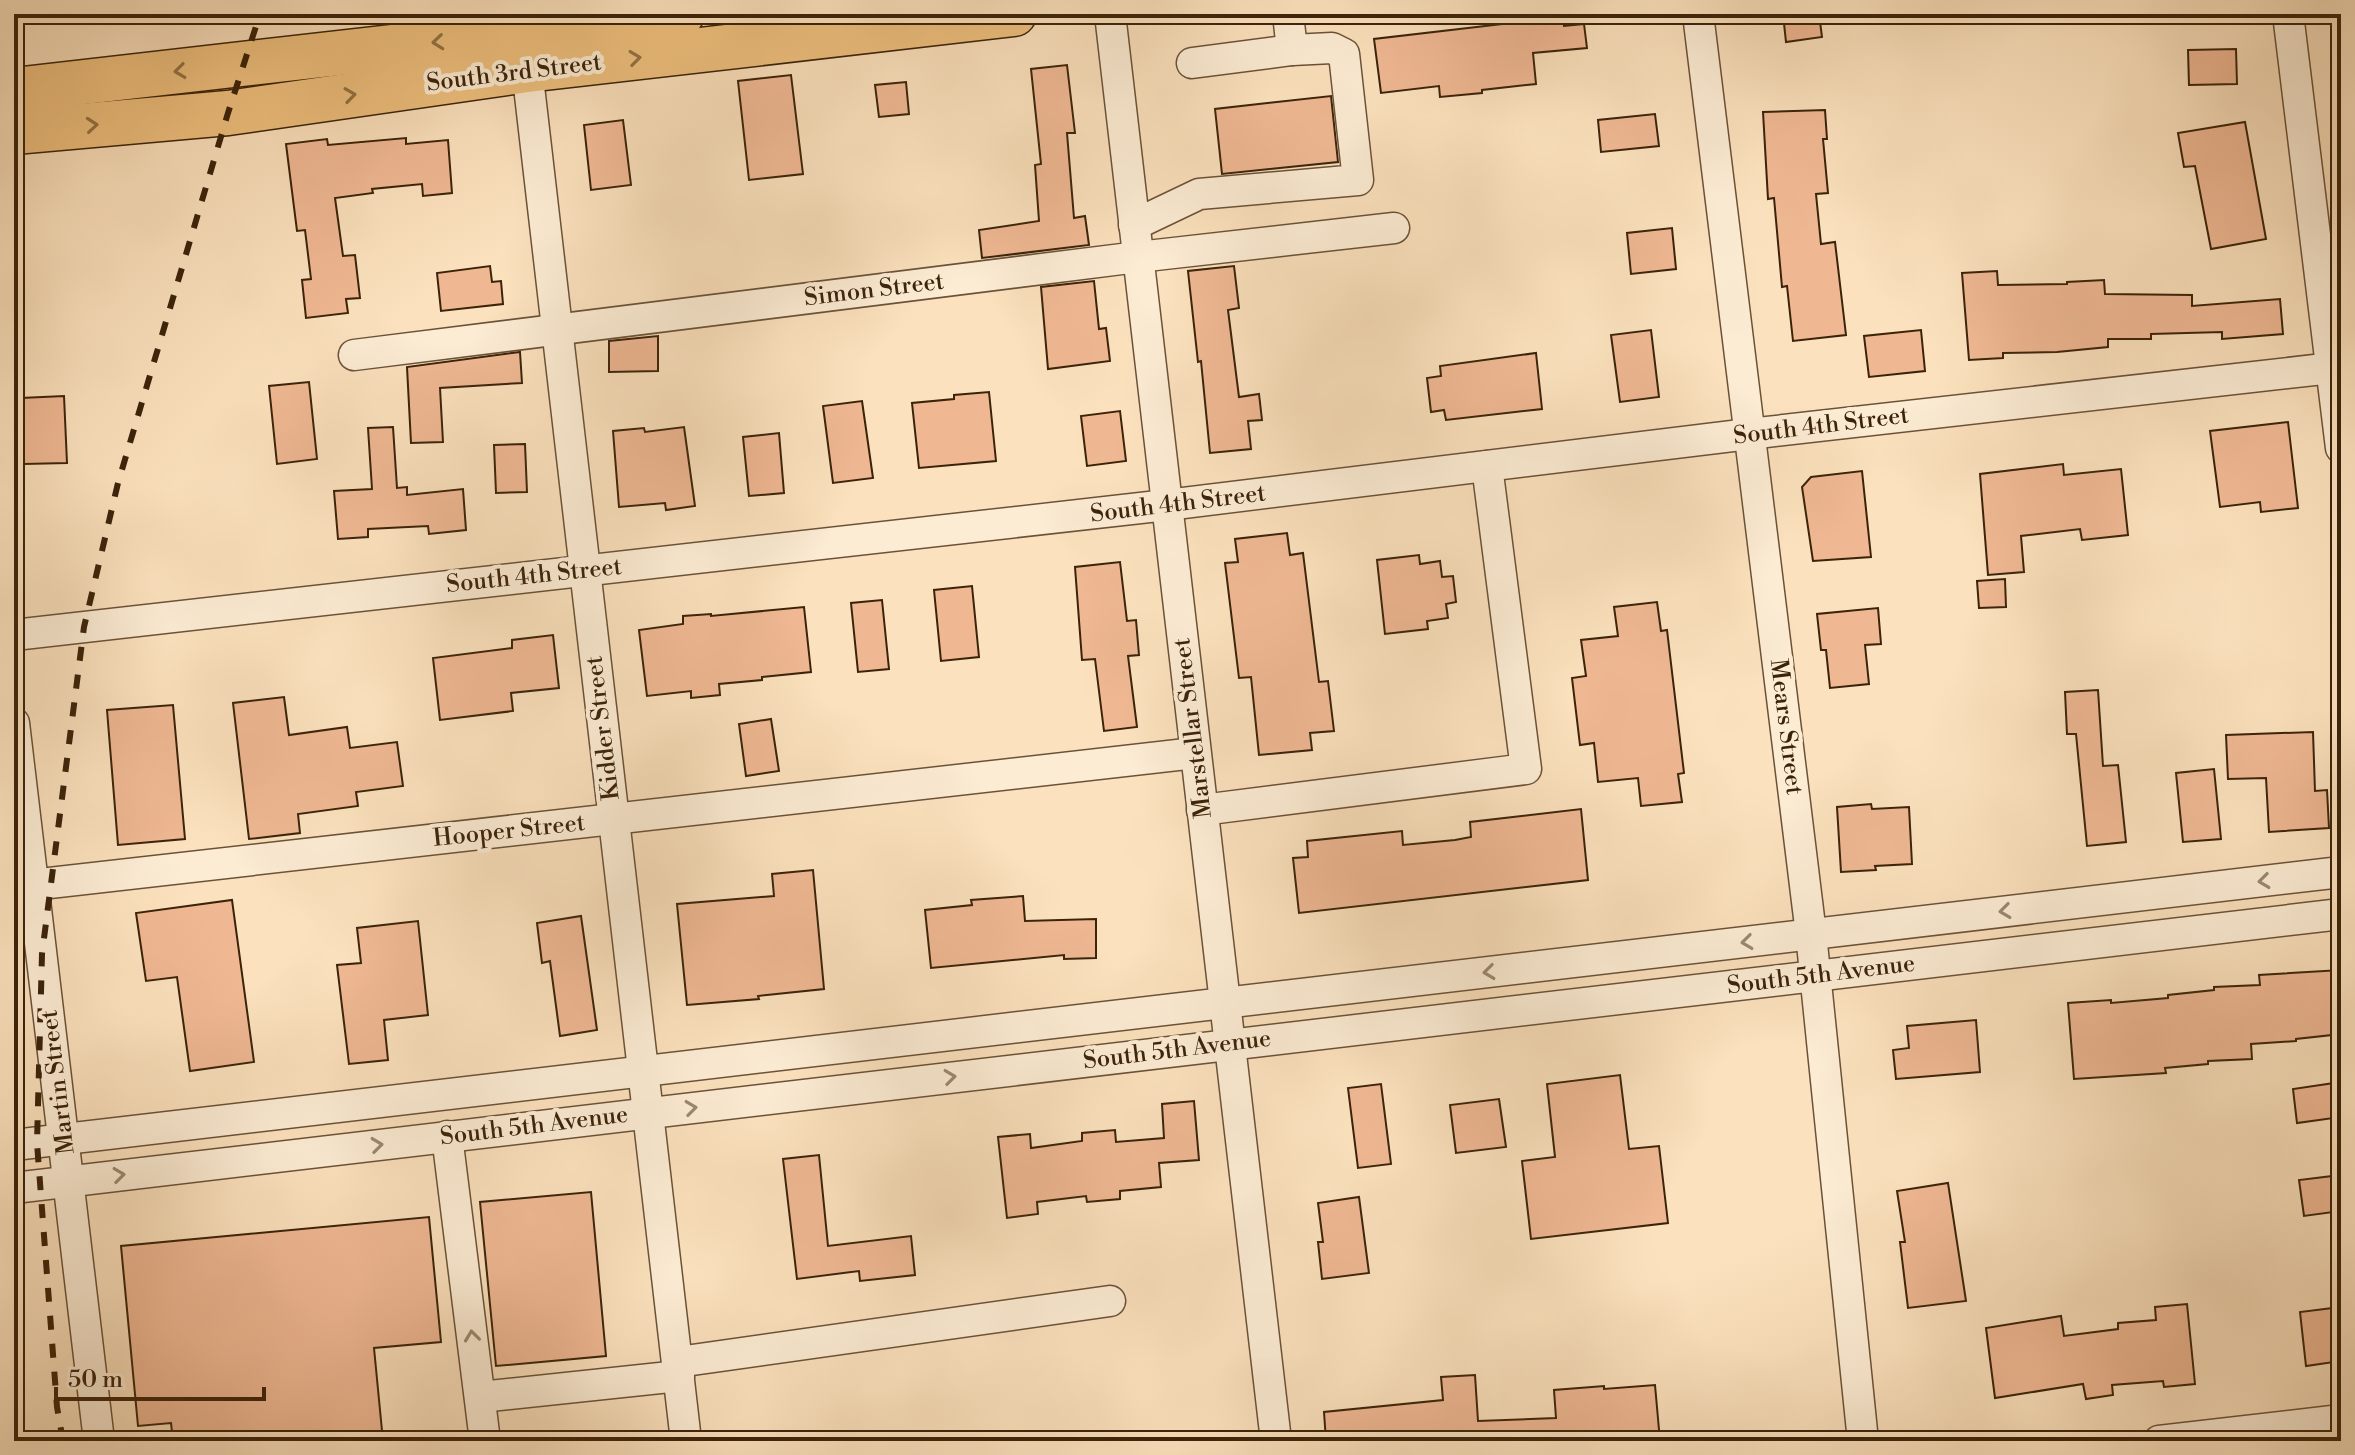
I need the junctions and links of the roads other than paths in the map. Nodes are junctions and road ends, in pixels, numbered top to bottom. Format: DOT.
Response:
graph roads {
  1 [pos="682,14"];
  2 [pos="1014,14"];
  3 [pos="1110,14"];
  4 [pos="1288,14"];
  5 [pos="1698,14"];
  6 [pos="2288,14"];
  7 [pos="523,39"];
  8 [pos="1292,50"];
  9 [pos="1192,63"];
  10 [pos="14,90"];
  11 [pos="14,132"];
  12 [pos="1134,225"];
  13 [pos="1394,228"];
  14 [pos="1138,257"];
  15 [pos="557,329"];
  16 [pos="354,355"];
  17 [pos="2336,368"];
  18 [pos="1749,434"];
  19 [pos="2341,448"];
  20 [pos="1487,466"];
  21 [pos="1167,505"];
  22 [pos="585,570"];
  23 [pos="14,635"];
  24 [pos="14,723"];
  25 [pos="1195,753"];
  26 [pos="1202,810"];
  27 [pos="614,820"];
  28 [pos="2341,872"];
  29 [pos="24,886"];
  30 [pos="2341,914"];
  31 [pos="1811,934"];
  32 [pos="1815,976"];
  33 [pos="1225,1003"];
  34 [pos="1230,1044"];
  35 [pos="643,1071"];
  36 [pos="648,1113"];
  37 [pos="447,1136"];
  38 [pos="65,1140"];
  39 [pos="14,1145"];
  40 [pos="69,1181"];
  41 [pos="14,1188"];
  42 [pos="1110,1301"];
  43 [pos="678,1369"];
  44 [pos="480,1397"];
  45 [pos="2341,1420"];
  46 [pos="99,1441"];
  47 [pos="485,1441"];
  48 [pos="686,1441"];
  49 [pos="1276,1441"];
  50 [pos="1863,1441"];
  51 [pos="2159,1441"];
  1 -- 7 [label="highway, South 3rd Street"];
  7 -- 2 [label="highway, South 3rd Street, one-way"];
  3 -- 12 [label="street, Marstellar Street"];
  4 -- 8 [label="street"];
  5 -- 18 [label="street, Mears Street"];
  6 -- 17 [label="street"];
  7 -- 10 [label="highway, South 3rd Street, one-way"];
  11 -- 7 [label="highway, South 3rd Street, one-way"];
  7 -- 15 [label="street, Kidder Street"];
  8 -- 9 [label="street"];
  8 -- 12 [label="street"];
  12 -- 14 [label="street, Marstellar Street"];
  13 -- 14 [label="street, Simon Street"];
  14 -- 15 [label="street, Simon Street"];
  14 -- 21 [label="street, Marstellar Street"];
  15 -- 16 [label="street, Simon Street"];
  15 -- 22 [label="street, Kidder Street"];
  17 -- 18 [label="street, South 4th Street"];
  17 -- 19 [label="street"];
  18 -- 20 [label="street, South 4th Street"];
  18 -- 31 [label="street, Mears Street"];
  20 -- 21 [label="street, South 4th Street"];
  20 -- 26 [label="street"];
  21 -- 22 [label="street, South 4th Street"];
  21 -- 25 [label="street, Marstellar Street"];
  22 -- 23 [label="street, South 4th Street"];
  22 -- 27 [label="street, Kidder Street"];
  24 -- 29 [label="street, Martin Street"];
  25 -- 26 [label="street, Marstellar Street"];
  25 -- 27 [label="street, Hooper Street"];
  26 -- 33 [label="street, Marstellar Street"];
  27 -- 29 [label="street, Hooper Street"];
  27 -- 35 [label="street, Kidder Street"];
  28 -- 31 [label="street, South 5th Avenue, one-way"];
  29 -- 38 [label="street, Martin Street"];
  30 -- 32 [label="street, South 5th Avenue"];
  31 -- 32 [label="street, Mears Street"];
  31 -- 33 [label="street, South 5th Avenue, one-way"];
  32 -- 34 [label="street, South 5th Avenue"];
  32 -- 50 [label="street, Mears Street"];
  33 -- 34 [label="street, Marstellar Street"];
  33 -- 35 [label="street, South 5th Avenue"];
  36 -- 34 [label="street, South 5th Avenue, one-way"];
  34 -- 49 [label="street, Marstellar Street"];
  35 -- 36 [label="street, Kidder Street"];
  35 -- 38 [label="street, South 5th Avenue"];
  36 -- 37 [label="street, South 5th Avenue"];
  36 -- 43 [label="street, Kidder Street"];
  40 -- 37 [label="street, South 5th Avenue, one-way"];
  44 -- 37 [label="street, one-way"];
  38 -- 39 [label="street, South 5th Avenue"];
  38 -- 40 [label="street, Martin Street"];
  40 -- 41 [label="street, South 5th Avenue"];
  40 -- 46 [label="street, Martin Street"];
  42 -- 43 [label="street"];
  43 -- 44 [label="street"];
  43 -- 48 [label="street, Kidder Street"];
  44 -- 47 [label="street"];
  45 -- 51 [label="street"];
}
